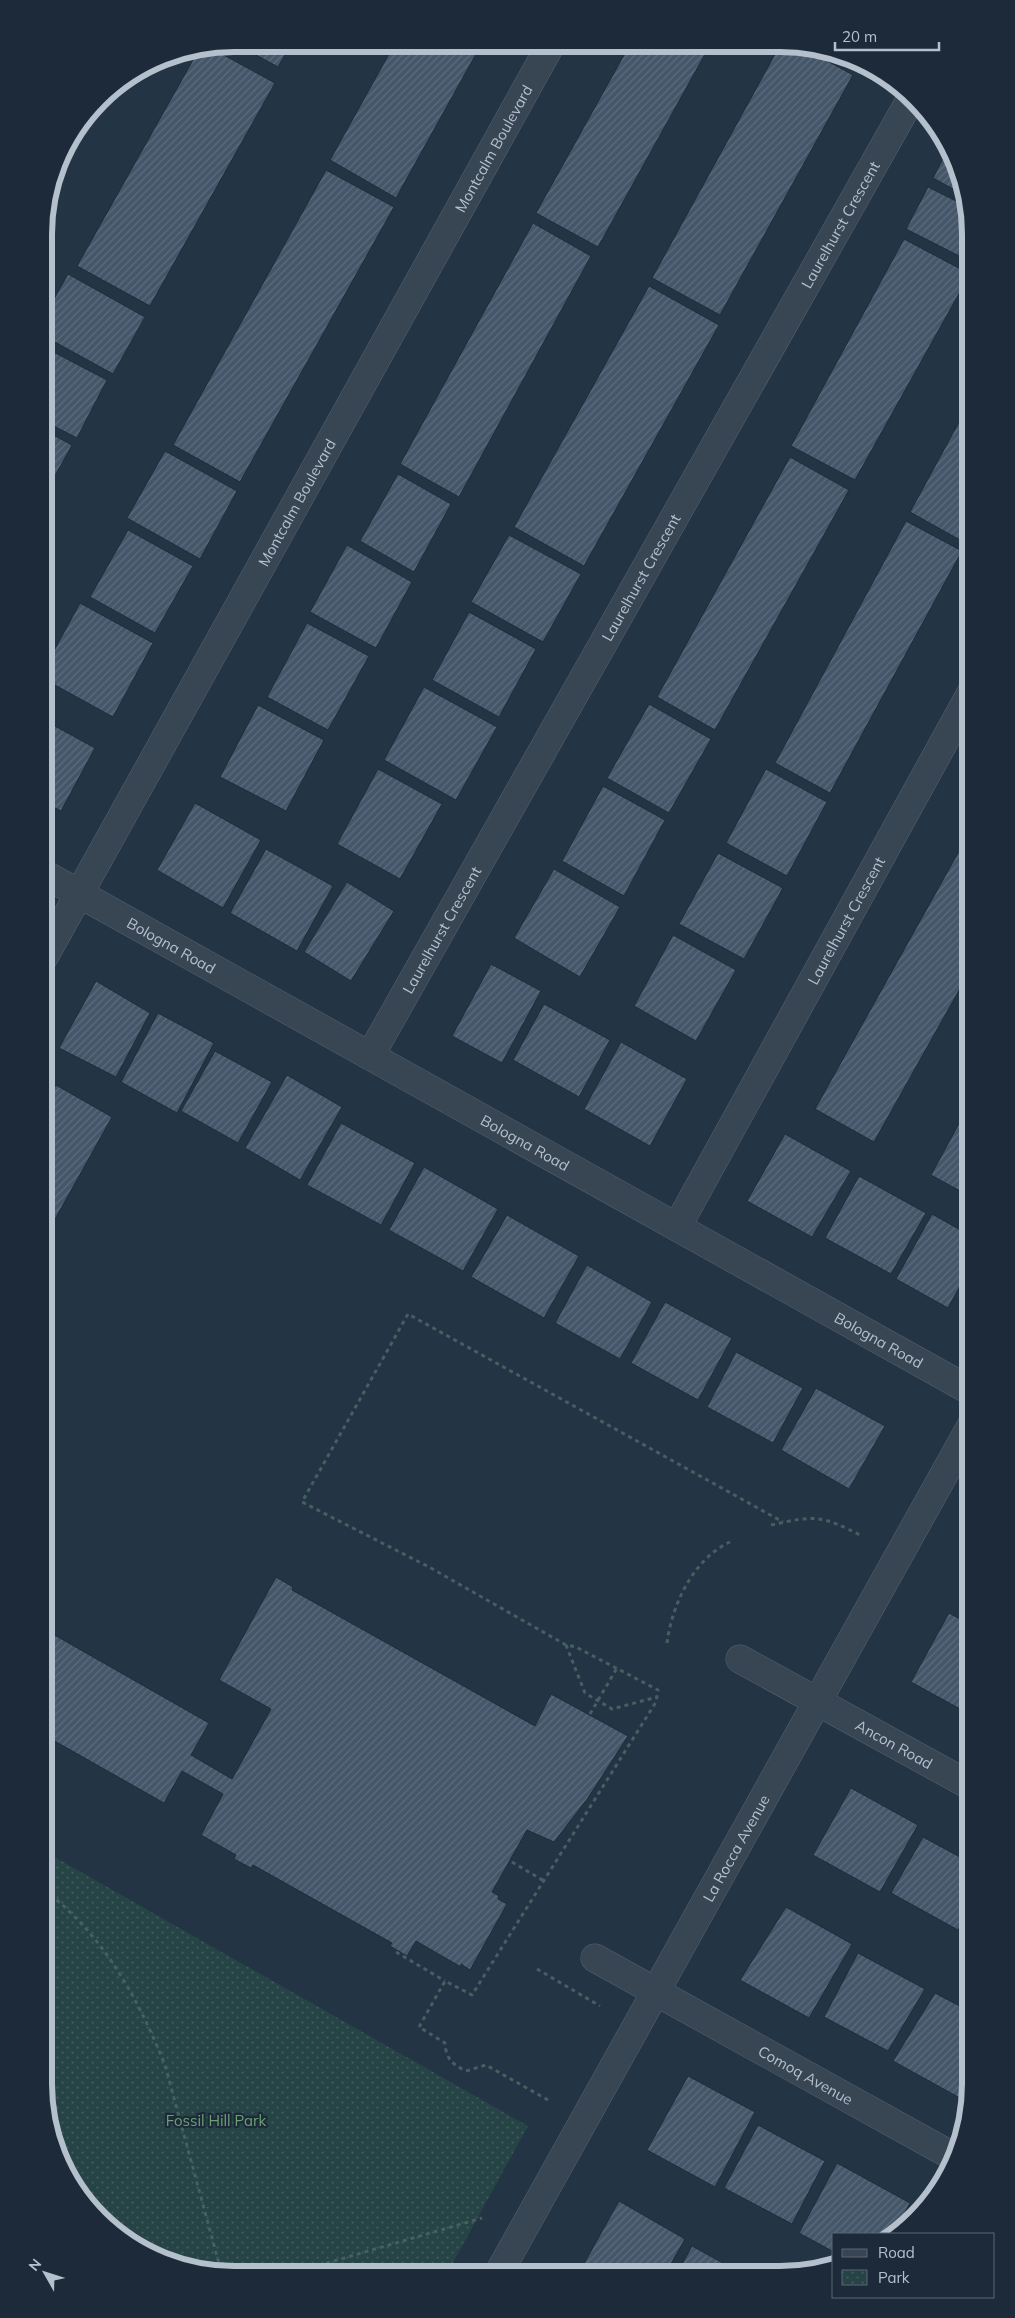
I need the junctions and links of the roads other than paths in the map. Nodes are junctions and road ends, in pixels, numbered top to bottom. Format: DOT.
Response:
graph roads {
  1 [pos="547,52"];
  2 [pos="908,105"];
  3 [pos="962,709"];
  4 [pos="52,878"];
  5 [pos="80,894"];
  6 [pos="52,943"];
  7 [pos="370,1056"];
  8 [pos="677,1227"];
  9 [pos="962,1386"];
  10 [pos="962,1442"];
  11 [pos="740,1660"];
  12 [pos="817,1701"];
  13 [pos="962,1781"];
  14 [pos="595,1958"];
  15 [pos="656,1991"];
  16 [pos="949,2154"];
  17 [pos="503,2266"];
  1 -- 5 [label="street, Montcalm Boulevard"];
  2 -- 7 [label="street, Laurelhurst Crescent"];
  3 -- 8 [label="street, Laurelhurst Crescent"];
  4 -- 5 [label="street, Bologna Road"];
  5 -- 6 [label="street, Montcalm Boulevard"];
  5 -- 7 [label="street, Bologna Road"];
  7 -- 8 [label="street, Bologna Road"];
  8 -- 9 [label="street, Bologna Road"];
  10 -- 12 [label="street, La Rocca Avenue"];
  11 -- 12 [label="street, Ancon Road"];
  12 -- 13 [label="street, Ancon Road"];
  12 -- 15 [label="street, La Rocca Avenue"];
  14 -- 15 [label="street, Comoq Avenue"];
  15 -- 16 [label="street, Comoq Avenue"];
  15 -- 17 [label="street, La Rocca Avenue"];
}
